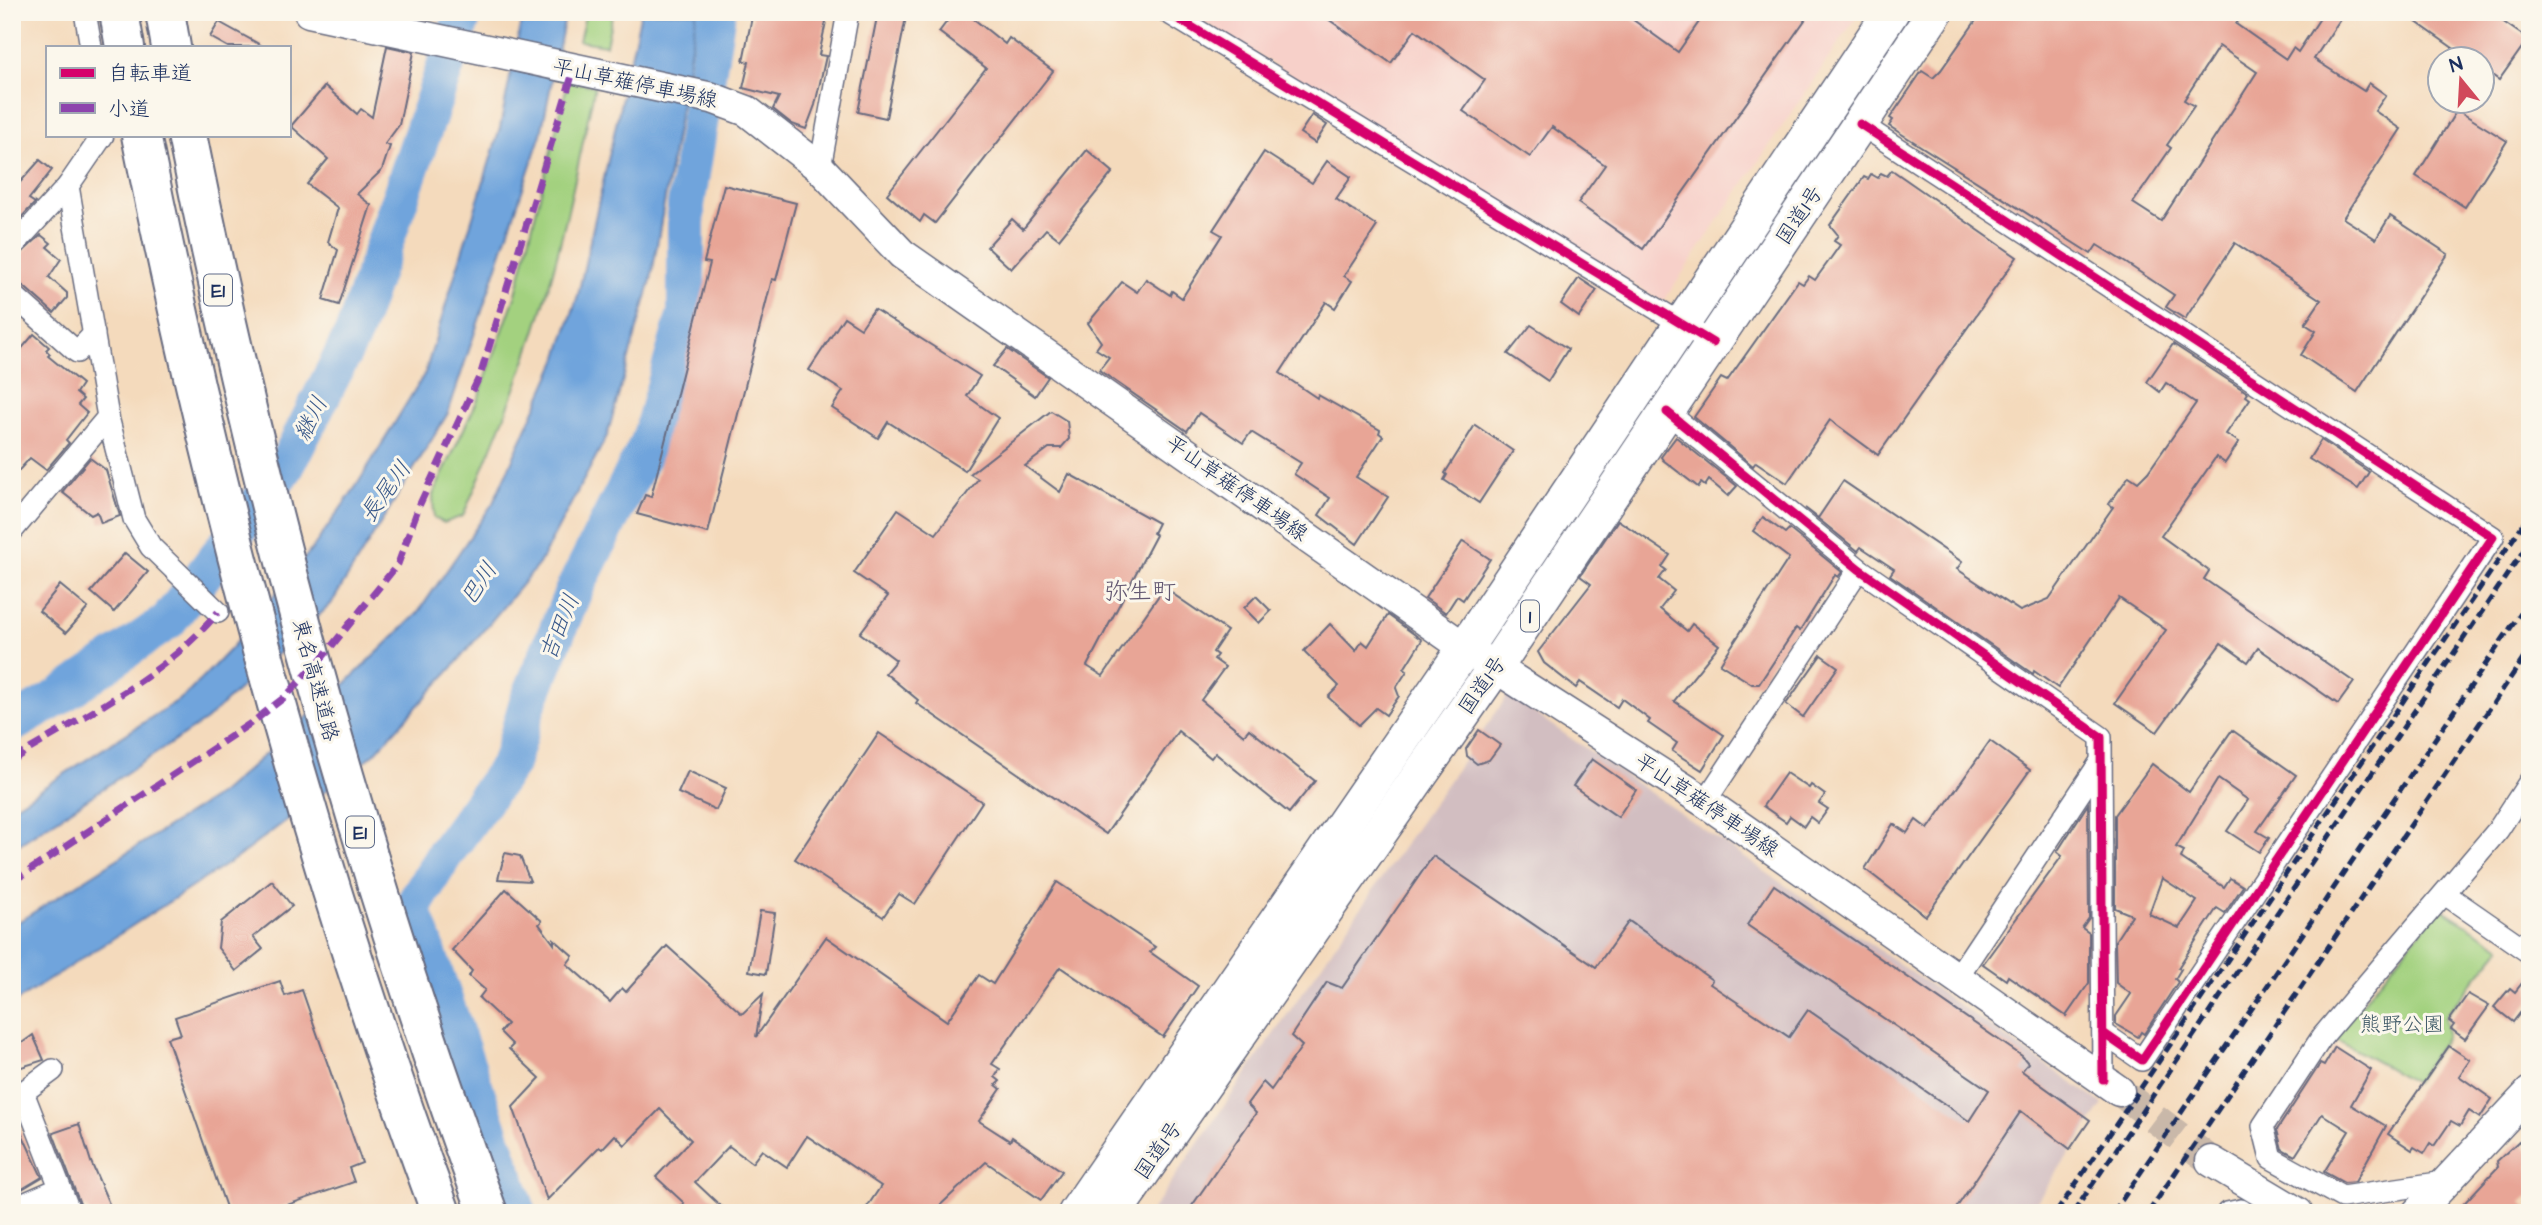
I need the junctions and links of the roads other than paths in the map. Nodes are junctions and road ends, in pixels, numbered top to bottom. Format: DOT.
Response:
graph roads {
  1 [pos="85,12"];
  2 [pos="119,12"];
  3 [pos="165,12"];
  4 [pos="309,12"];
  5 [pos="848,12"];
  6 [pos="1167,12"];
  7 [pos="1891,12"];
  8 [pos="1935,12"];
  9 [pos="90,46"];
  10 [pos="125,46"];
  11 [pos="171,46"];
  12 [pos="1860,124"];
  13 [pos="102,136"];
  14 [pos="141,136"];
  15 [pos="187,136"];
  16 [pos="820,168"];
  17 [pos="68,186"];
  18 [pos="12,247"];
  19 [pos="12,293"];
  20 [pos="1682,324"];
  21 [pos="94,334"];
  22 [pos="1713,343"];
  23 [pos="1667,412"];
  24 [pos="108,417"];
  25 [pos="12,531"];
  26 [pos="1859,569"];
  27 [pos="218,611"];
  28 [pos="1465,648"];
  29 [pos="1496,666"];
  30 [pos="2101,761"];
  31 [pos="2530,781"];
  32 [pos="1705,802"];
  33 [pos="2445,894"];
  34 [pos="2530,953"];
  35 [pos="1956,979"];
  36 [pos="2103,1032"];
  37 [pos="53,1070"];
  38 [pos="2111,1085"];
  39 [pos="2530,1092"];
  40 [pos="18,1096"];
  41 [pos="2211,1161"];
  42 [pos="2445,1182"];
  43 [pos="60,1188"];
  44 [pos="12,1209"];
  45 [pos="70,1213"];
  46 [pos="441,1213"];
  47 [pos="488,1213"];
  48 [pos="1076,1213"];
  49 [pos="1114,1213"];
  50 [pos="2227,1213"];
  51 [pos="2245,1213"];
  52 [pos="2298,1213"];
  53 [pos="2417,1213"];
  1 -- 9 [label="street"];
  2 -- 10 [label="highway"];
  3 -- 11 [label="highway"];
  4 -- 16 [label="main road, 平山草薙停車場線"];
  5 -- 16 [label="street"];
  6 -- 20 [label="street"];
  7 -- 20 [label="highway, 国道1号 / 1"];
  8 -- 12 [label="highway, 国道1号 / 1"];
  12 -- 22 [label="highway, 国道1号 / 1"];
  12 -- 36 [label="street"];
  13 -- 17 [label="street"];
  14 -- 46 [label="highway, 東名高速道路 / E1"];
  15 -- 47 [label="highway, 東名高速道路 / E1"];
  16 -- 28 [label="main road, 平山草薙停車場線"];
  17 -- 18 [label="street"];
  17 -- 21 [label="street"];
  19 -- 21 [label="street"];
  20 -- 22 [label="street"];
  20 -- 28 [label="highway, 国道1号 / 1"];
  21 -- 24 [label="street"];
  22 -- 23 [label="highway, 国道1号 / 1"];
  23 -- 26 [label="street"];
  23 -- 29 [label="highway, 国道1号 / 1"];
  24 -- 25 [label="street"];
  24 -- 27 [label="street"];
  26 -- 30 [label="street"];
  26 -- 32 [label="street"];
  28 -- 29 [label="main road, 平山草薙停車場線"];
  28 -- 48 [label="highway, 国道1号 / 1"];
  29 -- 32 [label="main road, 平山草薙停車場線"];
  29 -- 49 [label="highway, 国道1号 / 1"];
  30 -- 35 [label="street"];
  30 -- 36 [label="street"];
  31 -- 33 [label="street"];
  32 -- 35 [label="main road, 平山草薙停車場線"];
  33 -- 34 [label="street"];
  33 -- 42 [label="street"];
  35 -- 38 [label="main road, 平山草薙停車場線"];
  36 -- 38 [label="street"];
  37 -- 40 [label="street"];
  39 -- 42 [label="main road"];
  40 -- 43 [label="street"];
  41 -- 52 [label="main road"];
  42 -- 53 [label="main road"];
  43 -- 44 [label="street"];
  43 -- 45 [label="street"];
  50 -- 51 [label="street"];
}
